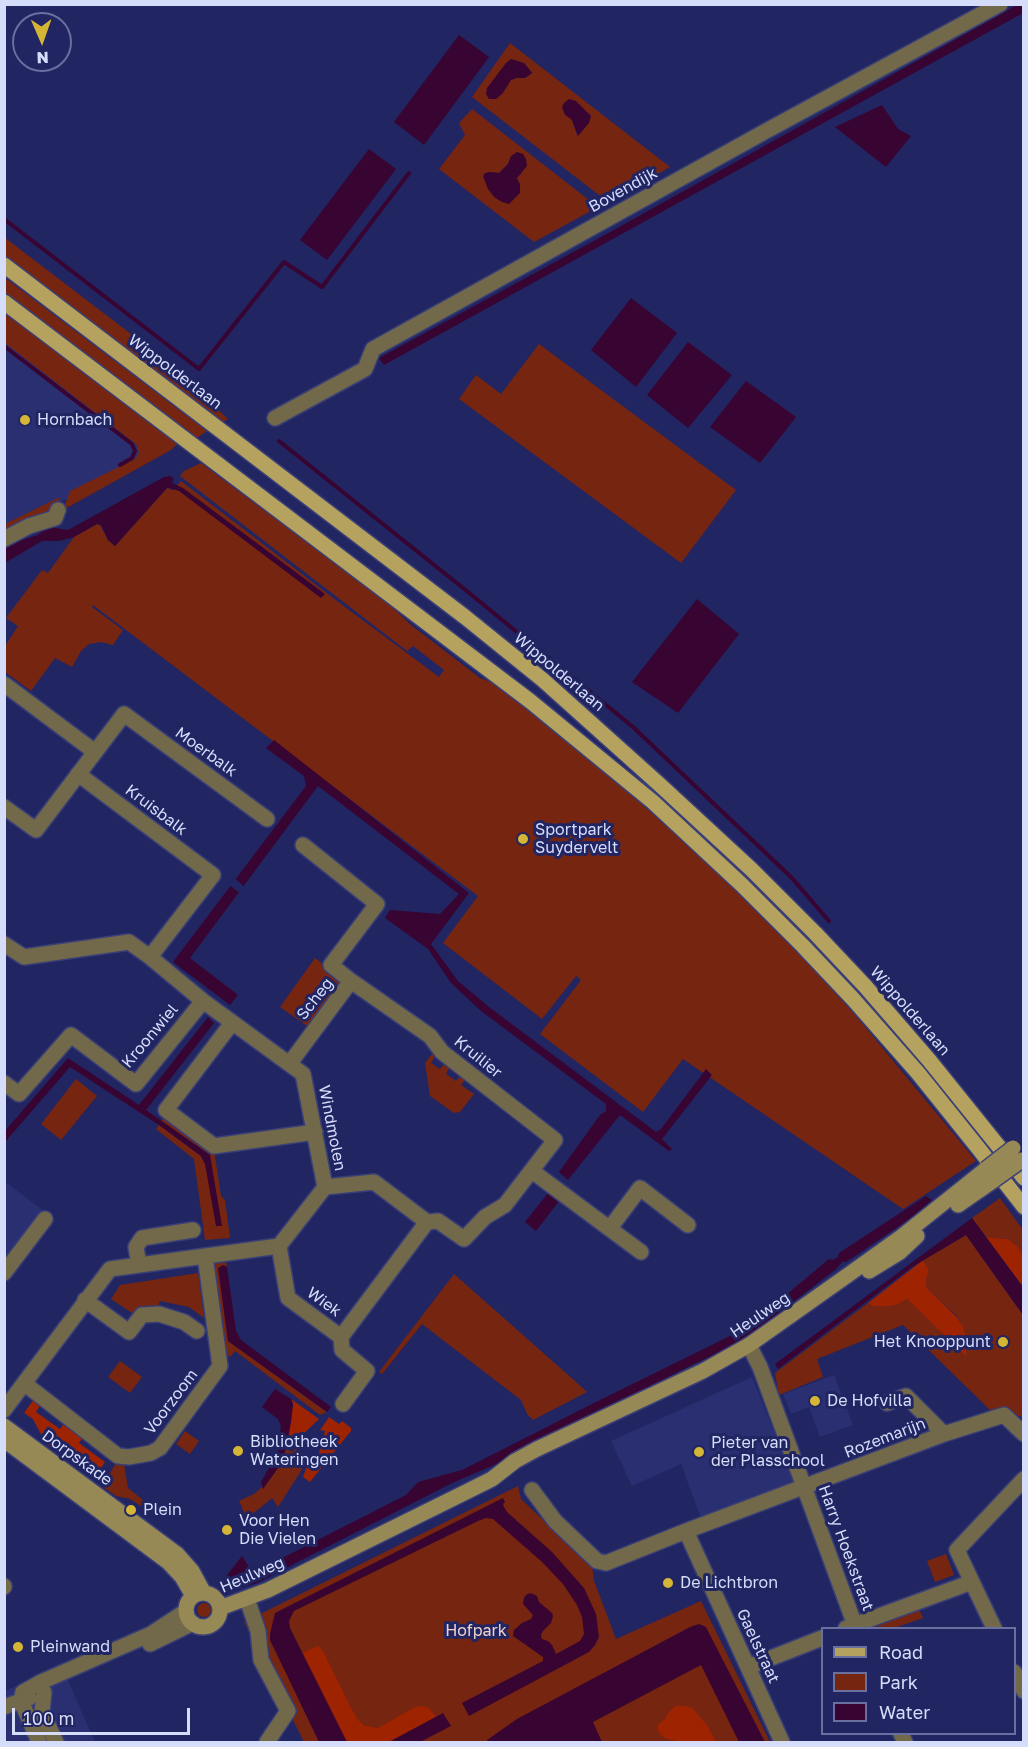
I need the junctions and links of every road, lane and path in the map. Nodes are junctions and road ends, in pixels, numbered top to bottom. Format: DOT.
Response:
graph roads {
  1 [pos="1000,4"];
  2 [pos="4,265"];
  3 [pos="4,302"];
  4 [pos="275,418"];
  5 [pos="58,510"];
  6 [pos="4,539"];
  7 [pos="4,684"];
  8 [pos="95,752"];
  9 [pos="78,774"];
  10 [pos="4,807"];
  11 [pos="267,819"];
  12 [pos="303,845"];
  13 [pos="6,947"];
  14 [pos="150,957"];
  15 [pos="351,981"];
  16 [pos="203,1001"];
  17 [pos="232,1023"];
  18 [pos="290,1063"];
  19 [pos="4,1083"];
  20 [pos="315,1132"];
  21 [pos="1020,1152"];
  22 [pos="532,1171"];
  23 [pos="1023,1178"];
  24 [pos="325,1187"];
  25 [pos="1023,1208"];
  26 [pos="45,1219"];
  27 [pos="427,1222"];
  28 [pos="688,1225"];
  29 [pos="610,1228"];
  30 [pos="193,1230"];
  31 [pos="279,1246"];
  32 [pos="641,1252"];
  33 [pos="205,1256"];
  34 [pos="139,1265"];
  35 [pos="4,1273"];
  36 [pos="86,1300"];
  37 [pos="197,1330"];
  38 [pos="340,1337"];
  39 [pos="751,1349"];
  40 [pos="25,1384"];
  41 [pos="887,1403"];
  42 [pos="343,1404"];
  43 [pos="4,1410"];
  44 [pos="4,1426"];
  45 [pos="944,1434"];
  46 [pos="1023,1434"];
  47 [pos="4,1440"];
  48 [pos="1023,1479"];
  49 [pos="804,1487"];
  50 [pos="532,1490"];
  51 [pos="686,1531"];
  52 [pos="972,1582"];
  53 [pos="198,1594"];
  54 [pos="247,1599"];
  55 [pos="220,1608"];
  56 [pos="190,1617"];
  57 [pos="852,1627"];
  58 [pos="993,1627"];
  59 [pos="821,1638"];
  60 [pos="748,1667"];
  61 [pos="1016,1676"];
  62 [pos="1023,1690"];
  63 [pos="44,1692"];
  64 [pos="21,1701"];
  65 [pos="4,1707"];
  66 [pos="41,1734"];
  67 [pos="56,1743"];
  68 [pos="267,1743"];
  69 [pos="782,1743"];
  1 -- 4 [label="street, Bovendijk"];
  2 -- 23 [label="main road, Wippolderlaan"];
  3 -- 25 [label="main road"];
  5 -- 6 [label="street"];
  7 -- 8 [label="street"];
  8 -- 9 [label="street"];
  8 -- 11 [label="street, Moerbalk"];
  9 -- 10 [label="street"];
  9 -- 14 [label="street, Kruisbalk"];
  12 -- 15 [label="street, Scheg"];
  13 -- 14 [label="street, Windmolen"];
  14 -- 16 [label="street, Windmolen"];
  15 -- 18 [label="street, Scheg"];
  15 -- 22 [label="street, Kruilier"];
  16 -- 17 [label="street, Windmolen"];
  16 -- 19 [label="street, Kroonwiel"];
  17 -- 18 [label="street, Windmolen"];
  17 -- 20 [label="street"];
  18 -- 20 [label="street, Windmolen"];
  20 -- 24 [label="street, Windmolen"];
  21 -- 39 [label="main road, Heulweg, bridge"];
  22 -- 27 [label="street"];
  22 -- 29 [label="street"];
  24 -- 27 [label="street"];
  24 -- 31 [label="street, Windmolen"];
  26 -- 35 [label="street"];
  27 -- 38 [label="street"];
  28 -- 29 [label="street"];
  29 -- 32 [label="street"];
  30 -- 34 [label="street"];
  31 -- 33 [label="street"];
  31 -- 38 [label="street, Wiek"];
  33 -- 34 [label="street"];
  33 -- 40 [label="street, Voorzoom"];
  34 -- 36 [label="street"];
  36 -- 37 [label="street"];
  36 -- 40 [label="street"];
  38 -- 42 [label="street, Wiek"];
  39 -- 49 [label="street, Harry Hoekstraat"];
  39 -- 54 [label="main road, Heulweg"];
  40 -- 43 [label="street"];
  41 -- 45 [label="street, Rozemarijn"];
  44 -- 53 [label="main road, Dorpskade"];
  45 -- 46 [label="street, Rozemarijn"];
  45 -- 49 [label="street, Rozemarijn"];
  47 -- 53 [label="main road, Dorpskade"];
  48 -- 52 [label="street"];
  49 -- 51 [label="street, Rozemarijn"];
  49 -- 57 [label="street, Harry Hoekstraat"];
  50 -- 51 [label="street, Rozemarijn"];
  51 -- 60 [label="street, Gaelstraat"];
  52 -- 57 [label="street"];
  52 -- 58 [label="street"];
  53 -- 55 [label="main road"];
  53 -- 56 [label="main road"];
  54 -- 55 [label="main road, Heulweg"];
  54 -- 68 [label="street"];
  55 -- 56 [label="main road"];
  56 -- 63 [label="street"];
  56 -- 64 [label="street"];
  59 -- 60 [label="street"];
  60 -- 69 [label="street, Gaelstraat"];
  61 -- 62 [label="street"];
  63 -- 64 [label="street"];
  63 -- 66 [label="street"];
  64 -- 65 [label="street"];
  64 -- 66 [label="street"];
  66 -- 67 [label="street"];
}
